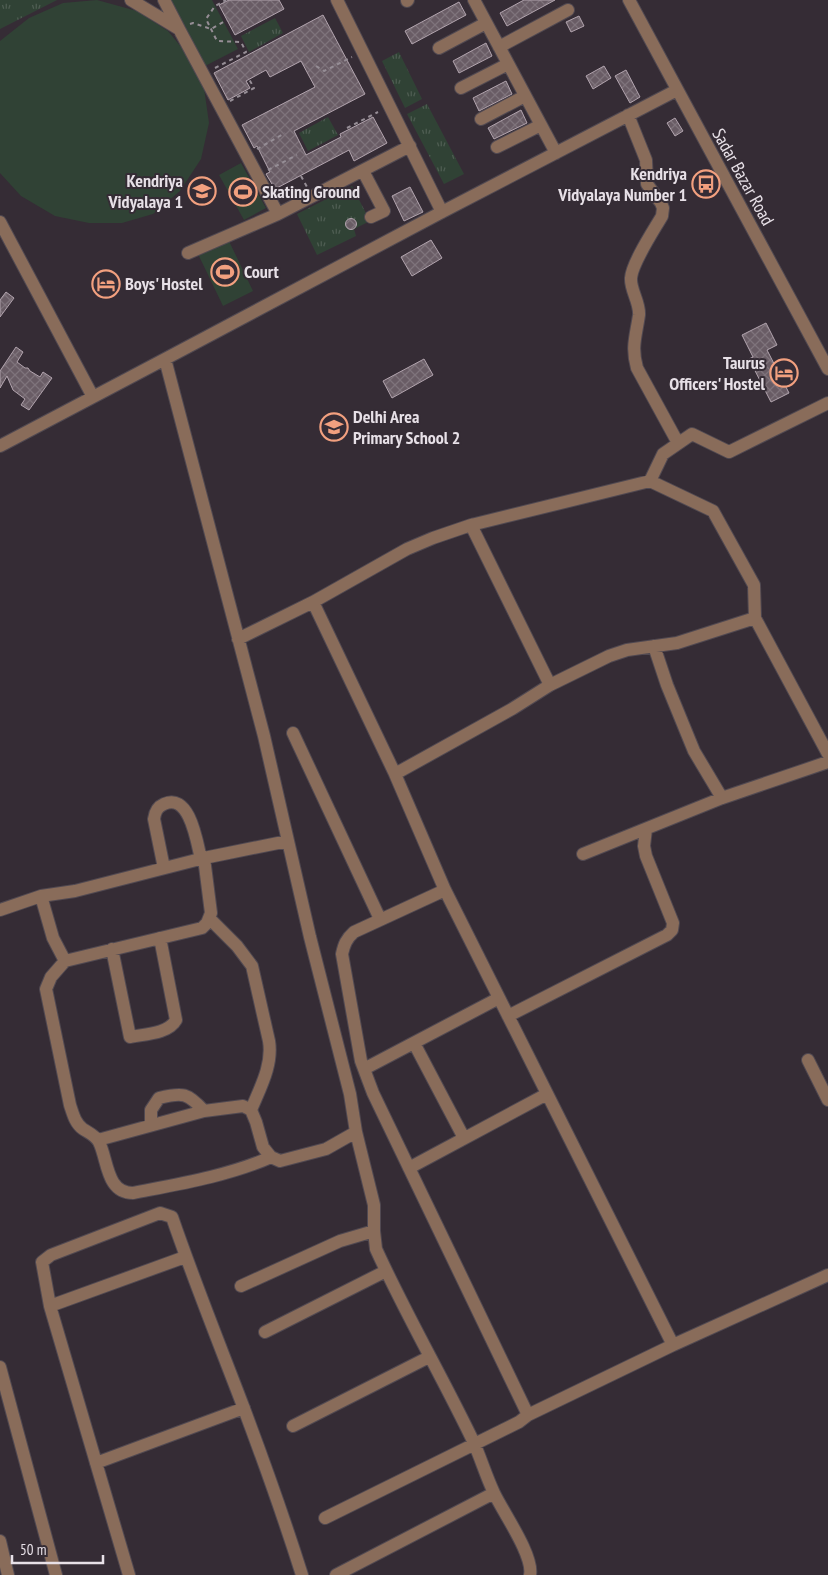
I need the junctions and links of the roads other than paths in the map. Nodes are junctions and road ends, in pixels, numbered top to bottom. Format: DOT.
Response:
graph roads {
  1 [pos="132,0"];
  2 [pos="164,0"];
  3 [pos="338,0"];
  4 [pos="474,0"];
  5 [pos="629,0"];
  6 [pos="568,10"];
  7 [pos="486,23"];
  8 [pos="180,29"];
  9 [pos="499,46"];
  10 [pos="439,48"];
  11 [pos="508,64"];
  12 [pos="462,88"];
  13 [pos="677,90"];
  14 [pos="525,96"];
  15 [pos="628,115"];
  16 [pos="482,119"];
  17 [pos="541,125"];
  18 [pos="410,146"];
  19 [pos="497,147"];
  20 [pos="556,153"];
  21 [pos="363,171"];
  22 [pos="442,212"];
  23 [pos="278,214"];
  24 [pos="371,218"];
  25 [pos="0,222"];
  26 [pos="188,253"];
  27 [pos="164,359"];
  28 [pos="828,369"];
  29 [pos="92,397"];
  30 [pos="828,403"];
  31 [pos="678,444"];
  32 [pos="0,446"];
  33 [pos="650,481"];
  34 [pos="470,525"];
  35 [pos="313,602"];
  36 [pos="756,618"];
  37 [pos="238,639"];
  38 [pos="654,646"];
  39 [pos="550,685"];
  40 [pos="293,733"];
  41 [pos="828,754"];
  42 [pos="828,762"];
  43 [pos="395,774"];
  44 [pos="722,798"];
  45 [pos="646,829"];
  46 [pos="288,841"];
  47 [pos="583,854"];
  48 [pos="202,859"];
  49 [pos="164,868"];
  50 [pos="445,890"];
  51 [pos="41,896"];
  52 [pos="0,910"];
  53 [pos="209,918"];
  54 [pos="380,920"];
  55 [pos="160,938"];
  56 [pos="112,948"];
  57 [pos="65,961"];
  58 [pos="499,998"];
  59 [pos="508,1016"];
  60 [pos="414,1043"];
  61 [pos="808,1060"];
  62 [pos="364,1069"];
  63 [pos="547,1094"];
  64 [pos="828,1100"];
  65 [pos="251,1110"];
  66 [pos="204,1111"];
  67 [pos="151,1125"];
  68 [pos="356,1132"];
  69 [pos="464,1138"];
  70 [pos="98,1140"];
  71 [pos="272,1157"];
  72 [pos="409,1168"];
  73 [pos="374,1231"];
  74 [pos="185,1257"];
  75 [pos="386,1271"];
  76 [pos="828,1276"];
  77 [pos="241,1286"];
  78 [pos="50,1306"];
  79 [pos="265,1332"];
  80 [pos="673,1345"];
  81 [pos="429,1357"];
  82 [pos="0,1367"];
  83 [pos="244,1408"];
  84 [pos="528,1415"];
  85 [pos="293,1426"];
  86 [pos="474,1444"];
  87 [pos="96,1462"];
  88 [pos="494,1493"];
  89 [pos="325,1518"];
  90 [pos="0,1541"];
  91 [pos="8,1575"];
  92 [pos="56,1575"];
  93 [pos="129,1575"];
  94 [pos="302,1575"];
  95 [pos="336,1575"];
  96 [pos="530,1575"];
  1 -- 8 [label="street"];
  2 -- 8 [label="street"];
  3 -- 18 [label="street"];
  4 -- 7 [label="street"];
  5 -- 13 [label="street, Sadar Bazar Road"];
  6 -- 9 [label="street"];
  7 -- 9 [label="street"];
  7 -- 10 [label="street"];
  8 -- 23 [label="street"];
  9 -- 11 [label="street"];
  11 -- 12 [label="street"];
  11 -- 14 [label="street"];
  13 -- 15 [label="street"];
  13 -- 28 [label="street, Sadar Bazar Road"];
  14 -- 16 [label="street"];
  14 -- 17 [label="street"];
  15 -- 20 [label="street"];
  15 -- 31 [label="street"];
  17 -- 19 [label="street"];
  17 -- 20 [label="street"];
  18 -- 21 [label="street"];
  18 -- 22 [label="street"];
  20 -- 22 [label="street"];
  21 -- 23 [label="street"];
  21 -- 24 [label="street"];
  22 -- 27 [label="street"];
  23 -- 26 [label="street"];
  25 -- 29 [label="street"];
  27 -- 29 [label="street"];
  27 -- 37 [label="street"];
  29 -- 32 [label="street"];
  30 -- 31 [label="street"];
  31 -- 33 [label="street"];
  33 -- 34 [label="street"];
  33 -- 36 [label="street"];
  34 -- 35 [label="street"];
  34 -- 39 [label="street"];
  35 -- 37 [label="street"];
  35 -- 43 [label="street"];
  36 -- 38 [label="street"];
  36 -- 41 [label="street"];
  37 -- 46 [label="street"];
  38 -- 39 [label="street"];
  38 -- 44 [label="street"];
  39 -- 43 [label="street"];
  40 -- 54 [label="street"];
  42 -- 44 [label="street"];
  43 -- 50 [label="street"];
  44 -- 45 [label="street"];
  45 -- 47 [label="street"];
  45 -- 59 [label="street"];
  46 -- 48 [label="street"];
  46 -- 68 [label="street"];
  48 -- 49 [label="street"];
  48 -- 49 [label="street"];
  48 -- 53 [label="street"];
  49 -- 51 [label="street"];
  50 -- 54 [label="street"];
  50 -- 58 [label="street"];
  51 -- 52 [label="street"];
  51 -- 57 [label="street"];
  53 -- 55 [label="street"];
  53 -- 65 [label="street"];
  54 -- 62 [label="street"];
  55 -- 56 [label="street"];
  55 -- 56 [label="street"];
  56 -- 57 [label="street"];
  57 -- 70 [label="street"];
  58 -- 59 [label="street"];
  58 -- 60 [label="street"];
  59 -- 63 [label="street"];
  60 -- 62 [label="street"];
  60 -- 69 [label="street"];
  61 -- 64 [label="street"];
  62 -- 72 [label="street"];
  63 -- 69 [label="street"];
  63 -- 80 [label="street"];
  65 -- 66 [label="street"];
  65 -- 71 [label="street"];
  66 -- 67 [label="street"];
  66 -- 67 [label="street"];
  67 -- 70 [label="street"];
  68 -- 71 [label="street"];
  68 -- 73 [label="street"];
  69 -- 72 [label="street"];
  70 -- 71 [label="street"];
  72 -- 84 [label="street"];
  73 -- 75 [label="street"];
  73 -- 77 [label="street"];
  74 -- 78 [label="street"];
  74 -- 78 [label="street"];
  74 -- 83 [label="street"];
  75 -- 79 [label="street"];
  75 -- 81 [label="street"];
  76 -- 80 [label="street"];
  78 -- 87 [label="street"];
  80 -- 84 [label="street"];
  81 -- 85 [label="street"];
  81 -- 86 [label="street"];
  82 -- 92 [label="street"];
  83 -- 87 [label="street"];
  83 -- 94 [label="street"];
  84 -- 86 [label="street"];
  86 -- 88 [label="street"];
  86 -- 89 [label="street"];
  87 -- 93 [label="street"];
  88 -- 95 [label="street"];
  88 -- 96 [label="street"];
  90 -- 91 [label="street"];
}
